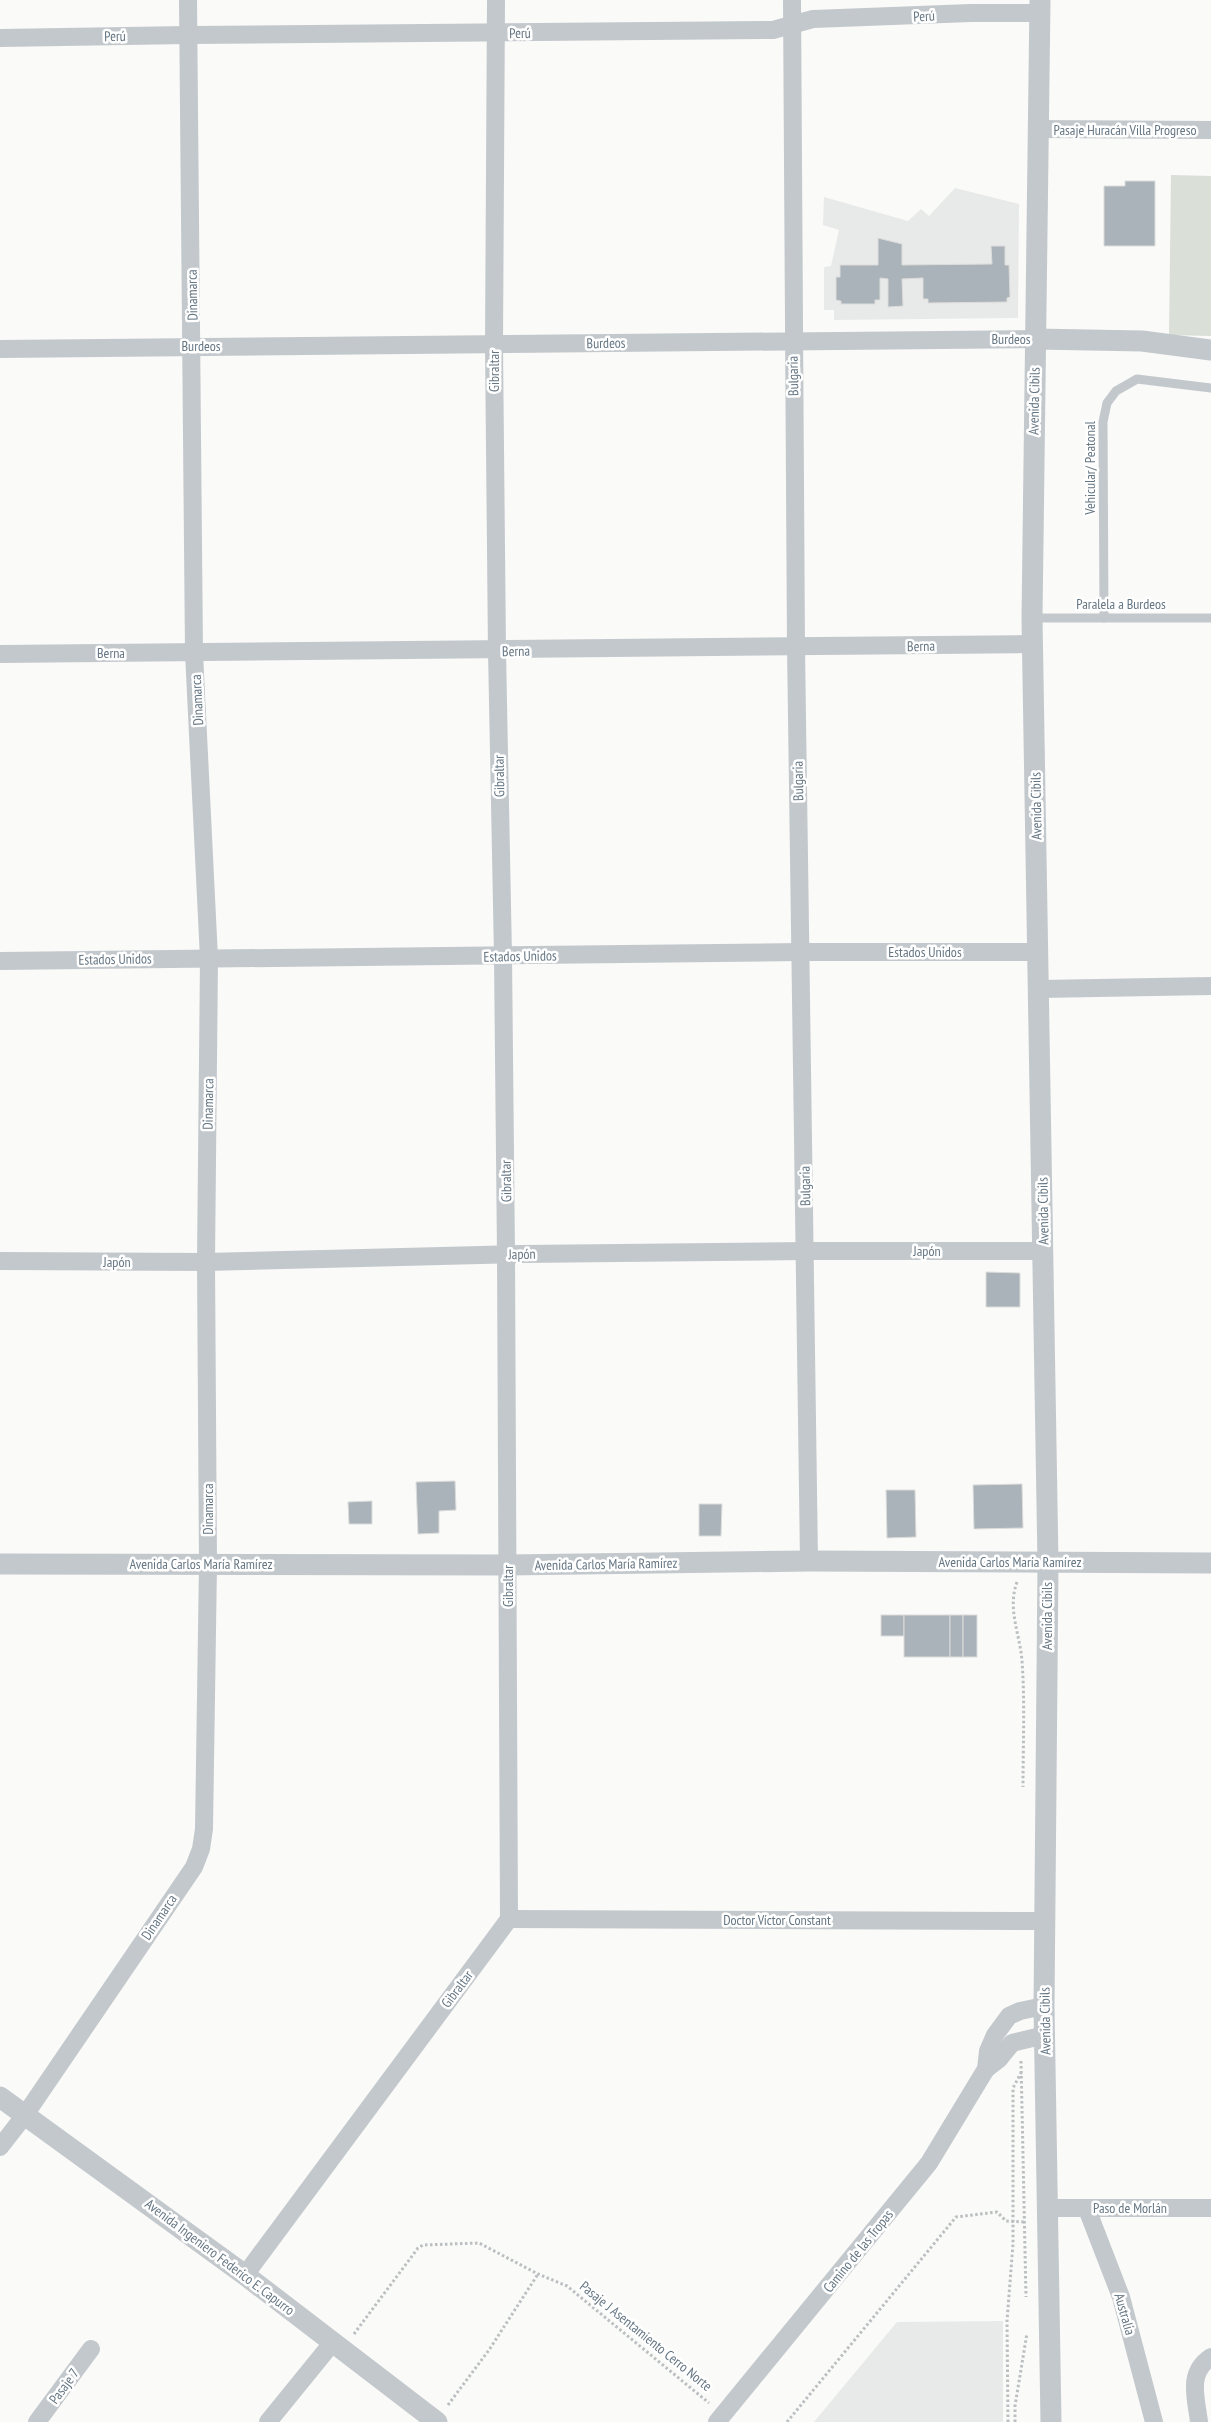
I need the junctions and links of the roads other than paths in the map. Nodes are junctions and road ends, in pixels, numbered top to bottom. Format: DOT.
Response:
graph roads {
  1 [pos="188,0"];
  2 [pos="496,0"];
  3 [pos="792,0"];
  4 [pos="1040,7"];
  5 [pos="792,26"];
  6 [pos="496,34"];
  7 [pos="188,35"];
  8 [pos="0,38"];
  9 [pos="1038,129"];
  10 [pos="1211,130"];
  11 [pos="1035,339"];
  12 [pos="793,341"];
  13 [pos="494,345"];
  14 [pos="193,346"];
  15 [pos="0,349"];
  16 [pos="1211,350"];
  17 [pos="1211,388"];
  18 [pos="1032,618"];
  19 [pos="1104,618"];
  20 [pos="1211,618"];
  21 [pos="1033,644"];
  22 [pos="796,647"];
  23 [pos="497,651"];
  24 [pos="194,653"];
  25 [pos="0,654"];
  26 [pos="801,952"];
  27 [pos="1039,952"];
  28 [pos="503,956"];
  29 [pos="209,958"];
  30 [pos="0,961"];
  31 [pos="1211,986"];
  32 [pos="1040,989"];
  33 [pos="806,1250"];
  34 [pos="1043,1251"];
  35 [pos="506,1254"];
  36 [pos="0,1261"];
  37 [pos="206,1262"];
  38 [pos="810,1561"];
  39 [pos="1048,1563"];
  40 [pos="1211,1563"];
  41 [pos="0,1564"];
  42 [pos="208,1564"];
  43 [pos="508,1565"];
  44 [pos="509,1919"];
  45 [pos="1044,1920"];
  46 [pos="1044,2006"];
  47 [pos="1045,2035"];
  48 [pos="986,2069"];
  49 [pos="0,2097"];
  50 [pos="25,2115"];
  51 [pos="0,2147"];
  52 [pos="1211,2208"];
  53 [pos="1087,2209"];
  54 [pos="1049,2215"];
  55 [pos="245,2275"];
  56 [pos="338,2346"];
  57 [pos="90,2349"];
  58 [pos="1211,2357"];
  59 [pos="720,2418"];
  60 [pos="37,2422"];
  61 [pos="268,2422"];
  62 [pos="436,2422"];
  63 [pos="1051,2422"];
  64 [pos="1154,2422"];
  65 [pos="1198,2422"];
  1 -- 7 [label="street, Dinamarca"];
  2 -- 6 [label="street, Gibraltar"];
  3 -- 5 [label="street, Bulgaria"];
  4 -- 5 [label="street, Perú"];
  4 -- 9 [label="street, Avenida Cibils"];
  5 -- 6 [label="street, Perú"];
  5 -- 12 [label="street, Bulgaria"];
  6 -- 7 [label="street, Perú"];
  6 -- 13 [label="street, Gibraltar"];
  7 -- 8 [label="street, Perú"];
  7 -- 14 [label="street, Dinamarca"];
  9 -- 10 [label="street, Pasaje Huracán Villa Progreso"];
  9 -- 11 [label="street, Avenida Cibils"];
  11 -- 12 [label="street, Burdeos"];
  11 -- 16 [label="street, Burdeos"];
  11 -- 18 [label="street, Avenida Cibils"];
  12 -- 13 [label="street, Burdeos"];
  12 -- 22 [label="street, Bulgaria"];
  13 -- 14 [label="street, Burdeos"];
  13 -- 23 [label="street, Gibraltar"];
  14 -- 15 [label="street, Burdeos"];
  14 -- 24 [label="street, Dinamarca"];
  17 -- 19 [label="lane, Vehicular/ Peatonal"];
  18 -- 19 [label="lane, Paralela a Burdeos"];
  18 -- 21 [label="street, Avenida Cibils"];
  19 -- 20 [label="lane, Paralela a Burdeos"];
  21 -- 22 [label="street, Berna"];
  21 -- 27 [label="street, Avenida Cibils"];
  22 -- 23 [label="street, Berna"];
  22 -- 26 [label="street, Bulgaria"];
  23 -- 24 [label="street, Berna"];
  23 -- 28 [label="street, Gibraltar"];
  24 -- 25 [label="street, Berna"];
  24 -- 29 [label="street, Dinamarca"];
  26 -- 27 [label="street, Estados Unidos"];
  26 -- 28 [label="street, Estados Unidos"];
  26 -- 33 [label="street, Bulgaria"];
  27 -- 32 [label="street, Avenida Cibils"];
  28 -- 29 [label="street, Estados Unidos"];
  28 -- 35 [label="street, Gibraltar"];
  29 -- 30 [label="street, Estados Unidos"];
  29 -- 37 [label="street, Dinamarca"];
  31 -- 32 [label="street"];
  32 -- 34 [label="street, Avenida Cibils"];
  33 -- 34 [label="street, Japón"];
  33 -- 35 [label="street, Japón"];
  33 -- 38 [label="street, Bulgaria"];
  34 -- 39 [label="street, Avenida Cibils"];
  35 -- 37 [label="street, Japón"];
  35 -- 43 [label="street, Gibraltar"];
  36 -- 37 [label="street, Japón"];
  37 -- 42 [label="street, Dinamarca"];
  38 -- 39 [label="street, Avenida Carlos María Ramírez"];
  38 -- 43 [label="street, Avenida Carlos María Ramírez"];
  39 -- 40 [label="street, Avenida Carlos María Ramírez"];
  39 -- 45 [label="street, Avenida Cibils"];
  41 -- 42 [label="street, Avenida Carlos María Ramírez"];
  42 -- 43 [label="street, Avenida Carlos María Ramírez"];
  42 -- 50 [label="street, Dinamarca"];
  43 -- 44 [label="street, Gibraltar"];
  44 -- 45 [label="street, Doctor Víctor Constant"];
  44 -- 55 [label="street, Gibraltar"];
  45 -- 46 [label="street, Avenida Cibils"];
  46 -- 47 [label="street, Avenida Cibils"];
  46 -- 48 [label="street, Camino de las Tropas"];
  47 -- 48 [label="street, Camino de las Tropas"];
  47 -- 54 [label="street, Avenida Cibils"];
  48 -- 59 [label="street, Camino de las Tropas"];
  49 -- 50 [label="street, Avenida Ingeniero Federico E. Capurro"];
  50 -- 51 [label="street, Dinamarca"];
  50 -- 55 [label="street, Avenida Ingeniero Federico E. Capurro"];
  52 -- 53 [label="street, Paso de Morlán"];
  53 -- 54 [label="street, Paso de Morlán"];
  53 -- 64 [label="street, Australia"];
  54 -- 63 [label="street, Avenida Cibils"];
  55 -- 56 [label="street, Avenida Ingeniero Federico E. Capurro"];
  56 -- 61 [label="street"];
  56 -- 62 [label="street, Avenida Ingeniero Federico E. Capurro"];
  57 -- 60 [label="street, Pasaje 7"];
  58 -- 65 [label="street"];
}
